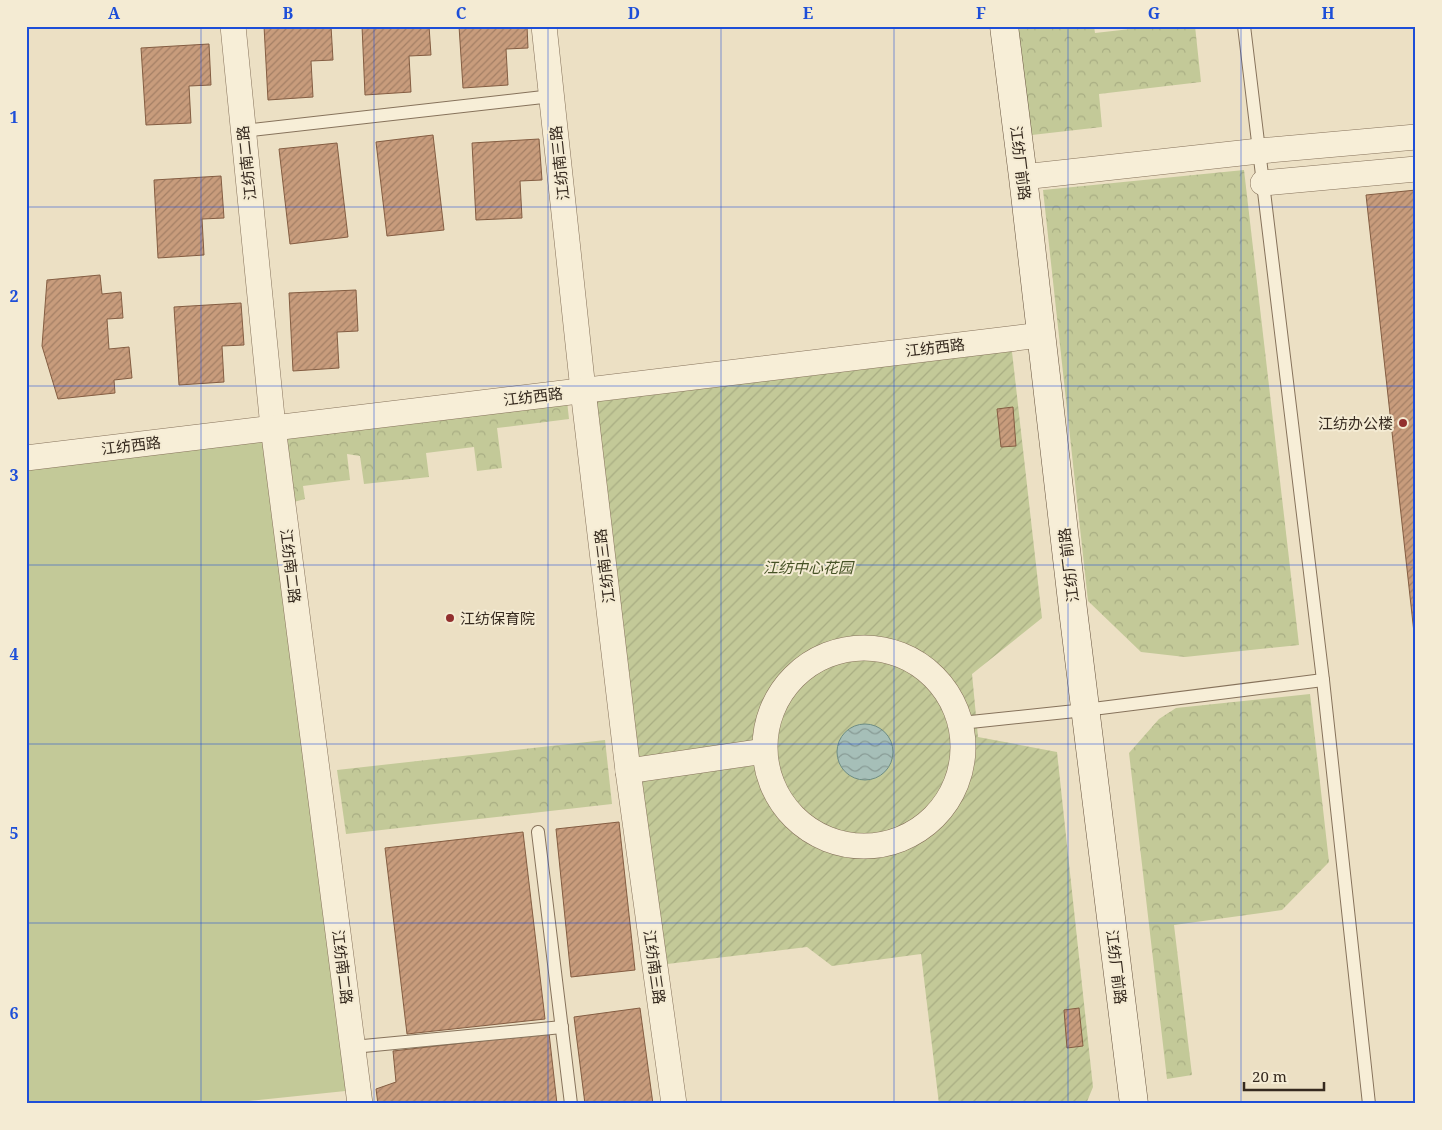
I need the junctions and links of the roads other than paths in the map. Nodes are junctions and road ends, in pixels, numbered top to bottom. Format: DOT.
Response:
graph roads {
  1 [pos="232,26"];
  2 [pos="544,26"];
  3 [pos="1004,26"];
  4 [pos="1244,26"];
  5 [pos="552,96"];
  6 [pos="243,131"];
  7 [pos="1416,137"];
  8 [pos="1259,151"];
  9 [pos="1416,168"];
  10 [pos="1023,177"];
  11 [pos="1262,183"];
  12 [pos="1040,335"];
  13 [pos="583,390"];
  14 [pos="273,427"];
  15 [pos="26,458"];
  16 [pos="1322,680"];
  17 [pos="1085,710"];
  18 [pos="961,723"];
  19 [pos="764,751"];
  20 [pos="628,770"];
  21 [pos="538,832"];
  22 [pos="562,1026"];
  23 [pos="353,1047"];
  24 [pos="360,1104"];
  25 [pos="571,1104"];
  26 [pos="674,1104"];
  27 [pos="1134,1104"];
  28 [pos="1369,1104"];
  1 -- 6 [label="street, 江纺南二路"];
  2 -- 5 [label="street, 江纺南三路"];
  3 -- 10 [label="main road, 江纺厂前路"];
  4 -- 8 [label="lane"];
  5 -- 6 [label="lane"];
  5 -- 13 [label="street, 江纺南三路"];
  6 -- 14 [label="street, 江纺南二路"];
  7 -- 8 [label="street"];
  8 -- 10 [label="street"];
  8 -- 11 [label="lane"];
  9 -- 11 [label="street"];
  10 -- 12 [label="main road, 江纺厂前路"];
  11 -- 16 [label="lane"];
  12 -- 13 [label="street, 江纺西路"];
  12 -- 17 [label="main road, 江纺厂前路"];
  13 -- 14 [label="street, 江纺西路"];
  13 -- 20 [label="street, 江纺南三路"];
  14 -- 15 [label="street, 江纺西路"];
  14 -- 23 [label="street, 江纺南二路"];
  16 -- 17 [label="lane"];
  16 -- 28 [label="lane"];
  17 -- 18 [label="lane"];
  17 -- 27 [label="main road, 江纺厂前路"];
  18 -- 19 [label="street"];
  18 -- 19 [label="street"];
  19 -- 20 [label="street"];
  20 -- 26 [label="street, 江纺南三路"];
  21 -- 22 [label="lane"];
  22 -- 23 [label="lane"];
  22 -- 25 [label="lane"];
  23 -- 24 [label="street, 江纺南二路"];
}
